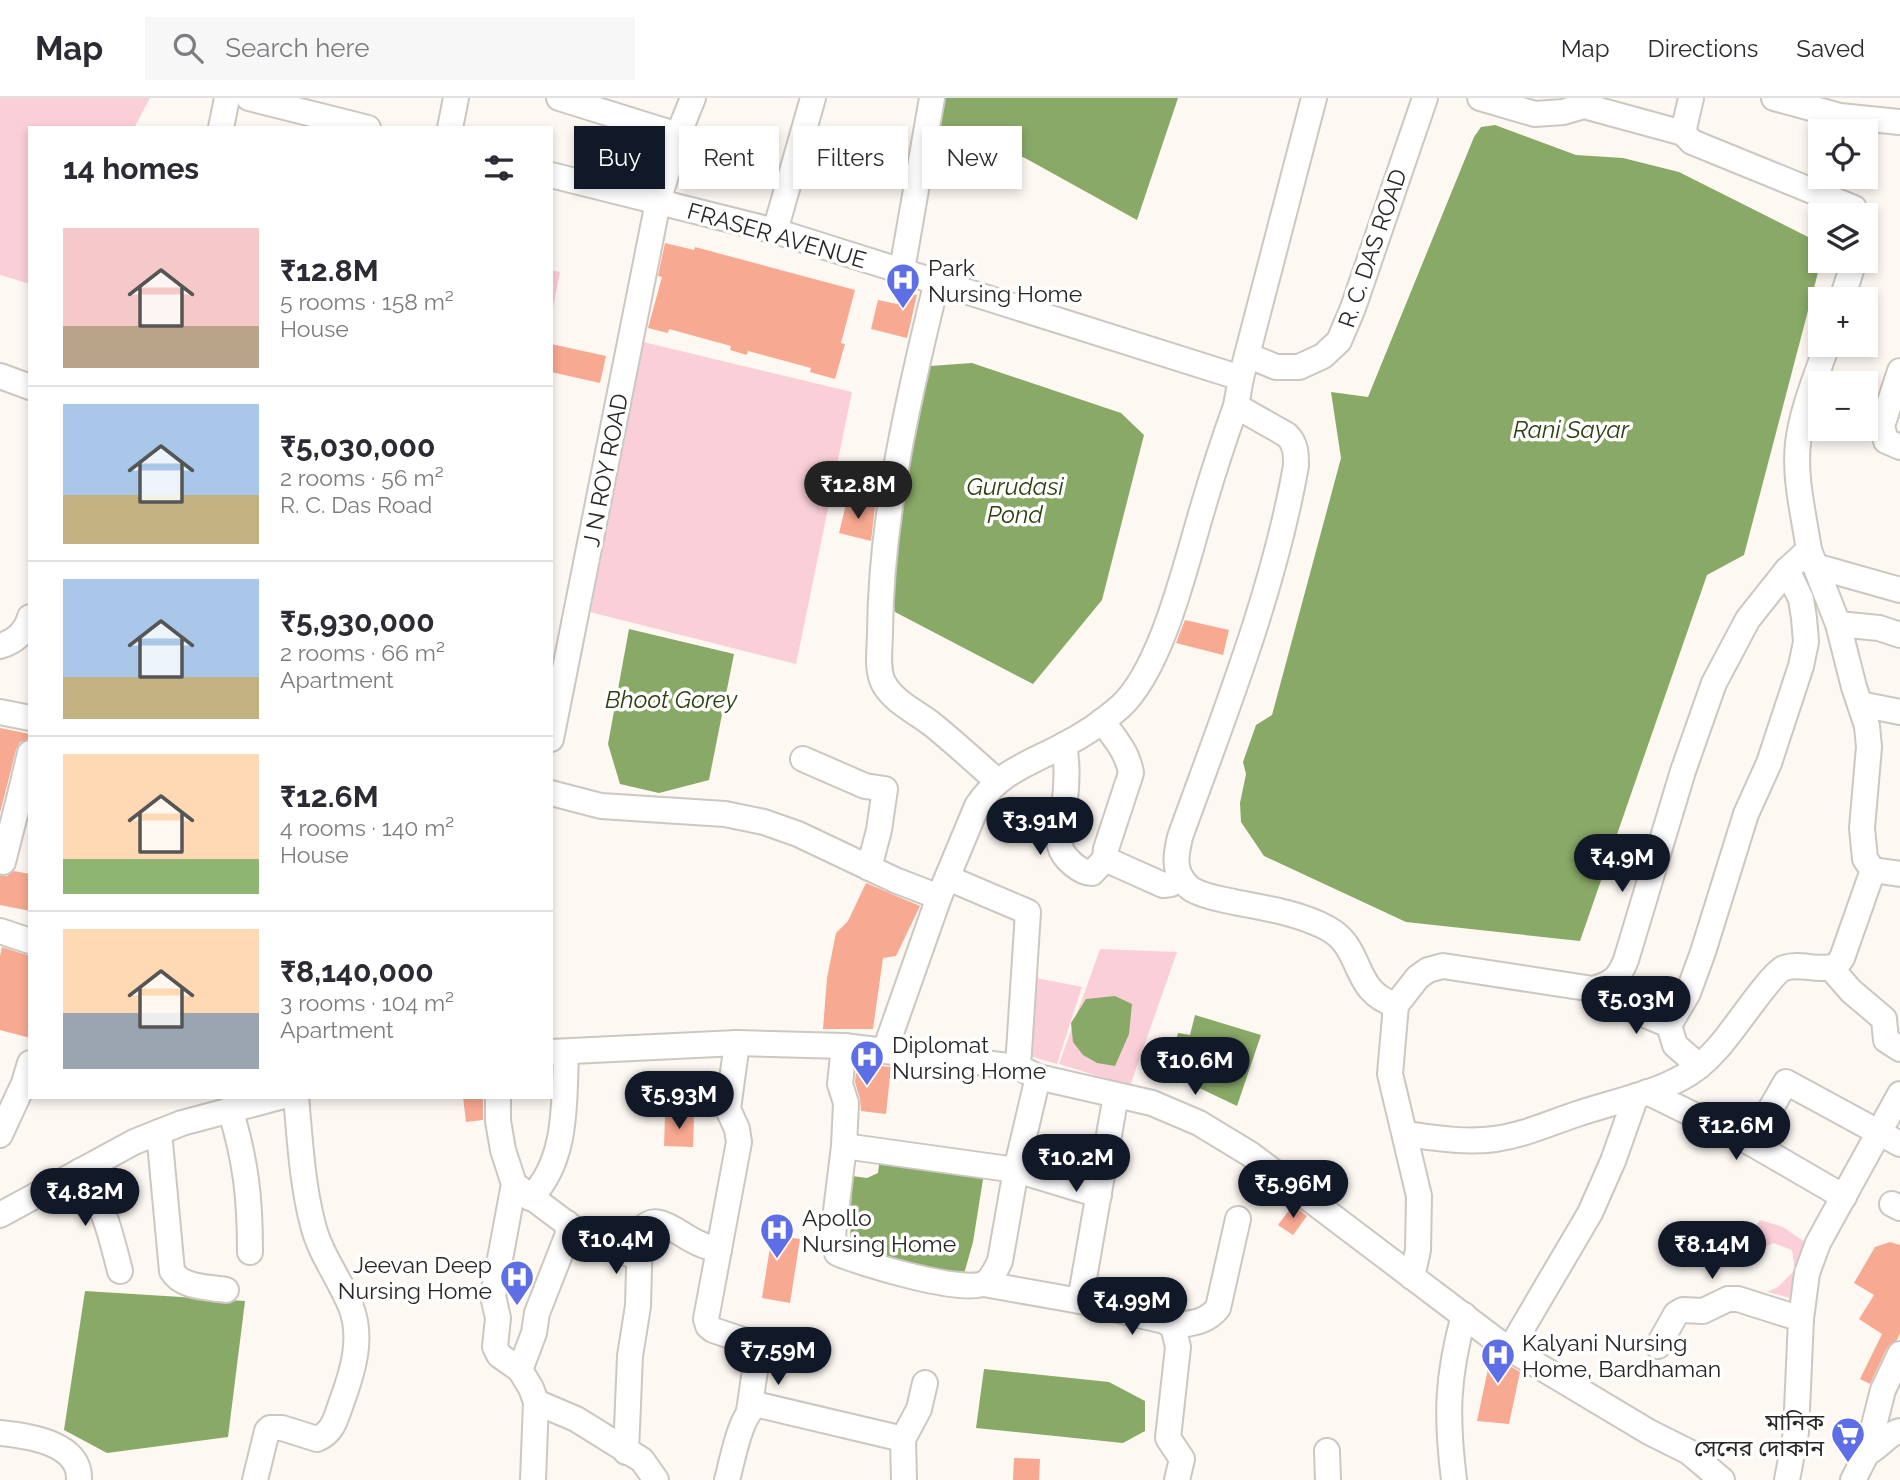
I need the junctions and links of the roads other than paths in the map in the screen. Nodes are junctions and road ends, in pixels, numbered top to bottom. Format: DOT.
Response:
graph roads {
  1 [pos="227,98"];
  2 [pos="249,98"];
  3 [pos="456,98"];
  4 [pos="559,98"];
  5 [pos="693,98"];
  6 [pos="813,98"];
  7 [pos="932,98"];
  8 [pos="1314,98"];
  9 [pos="1425,98"];
  10 [pos="1480,98"];
  11 [pos="1691,98"];
  12 [pos="1774,98"];
  13 [pos="1588,102"];
  14 [pos="1900,122"];
  15 [pos="221,126"];
  16 [pos="360,126"];
  17 [pos="450,126"];
  18 [pos="1683,133"];
  19 [pos="678,135"];
  20 [pos="553,176"];
  21 [pos="658,202"];
  22 [pos="1842,203"];
  23 [pos="775,231"];
  24 [pos="902,270"];
  25 [pos="937,281"];
  26 [pos="1823,357"];
  27 [pos="1244,366"];
  28 [pos="1900,371"];
  29 [pos="0,376"];
  30 [pos="28,386"];
  31 [pos="1236,406"];
  32 [pos="1900,447"];
  33 [pos="1812,558"];
  34 [pos="1787,570"];
  35 [pos="1900,590"];
  36 [pos="28,623"];
  37 [pos="1838,624"];
  38 [pos="1900,635"];
  39 [pos="0,646"];
  40 [pos="1860,705"];
  41 [pos="0,712"];
  42 [pos="1900,712"];
  43 [pos="28,718"];
  44 [pos="1102,721"];
  45 [pos="553,728"];
  46 [pos="1064,745"];
  47 [pos="803,759"];
  48 [pos="28,769"];
  49 [pos="997,781"];
  50 [pos="25,792"];
  51 [pos="553,794"];
  52 [pos="1105,859"];
  53 [pos="0,861"];
  54 [pos="869,868"];
  55 [pos="1873,870"];
  56 [pos="1900,874"];
  57 [pos="1180,877"];
  58 [pos="943,888"];
  59 [pos="0,931"];
  60 [pos="28,940"];
  61 [pos="1831,968"];
  62 [pos="1608,985"];
  63 [pos="1396,1005"];
  64 [pos="1669,1025"];
  65 [pos="737,1043"];
  66 [pos="844,1046"];
  67 [pos="1900,1049"];
  68 [pos="885,1050"];
  69 [pos="559,1052"];
  70 [pos="1699,1066"];
  71 [pos="28,1070"];
  72 [pos="1028,1072"];
  73 [pos="1116,1094"];
  74 [pos="1641,1094"];
  75 [pos="1900,1094"];
  76 [pos="268,1099"];
  77 [pos="296,1099"];
  78 [pos="498,1099"];
  79 [pos="224,1106"];
  80 [pos="159,1132"];
  81 [pos="1877,1134"];
  82 [pos="0,1135"];
  83 [pos="1405,1135"];
  84 [pos="1751,1143"];
  85 [pos="1900,1144"];
  86 [pos="844,1146"];
  87 [pos="1016,1170"];
  88 [pos="79,1171"];
  89 [pos="522,1191"];
  90 [pos="1098,1195"];
  91 [pos="1844,1197"];
  92 [pos="0,1214"];
  93 [pos="1238,1219"];
  94 [pos="567,1223"];
  95 [pos="719,1250"];
  96 [pos="250,1252"];
  97 [pos="639,1258"];
  98 [pos="120,1271"];
  99 [pos="1412,1278"];
  100 [pos="984,1284"];
  101 [pos="226,1290"];
  102 [pos="1080,1301"];
  103 [pos="1464,1315"];
  104 [pos="1801,1319"];
  105 [pos="1173,1326"];
  106 [pos="1658,1346"];
  107 [pos="1510,1349"];
  108 [pos="1900,1354"];
  109 [pos="520,1370"];
  110 [pos="925,1383"];
  111 [pos="536,1402"];
  112 [pos="749,1411"];
  113 [pos="1900,1431"];
  114 [pos="0,1433"];
  115 [pos="903,1439"];
  116 [pos="1327,1451"];
  117 [pos="626,1452"];
  118 [pos="1867,1453"];
  119 [pos="79,1480"];
  120 [pos="255,1480"];
  121 [pos="534,1480"];
  122 [pos="656,1480"];
  123 [pos="727,1480"];
  124 [pos="904,1480"];
  125 [pos="1177,1480"];
  126 [pos="1328,1480"];
  127 [pos="1454,1480"];
  128 [pos="1722,1480"];
  129 [pos="1787,1480"];
  130 [pos="1853,1480"];
  1 -- 15 [label="street"];
  2 -- 16 [label="street"];
  3 -- 17 [label="street"];
  4 -- 19 [label="street"];
  5 -- 19 [label="street, J N ROY ROAD"];
  6 -- 23 [label="street"];
  7 -- 24 [label="street"];
  8 -- 27 [label="street"];
  9 -- 27 [label="street, R. C. DAS ROAD"];
  10 -- 13 [label="street"];
  11 -- 18 [label="street"];
  12 -- 14 [label="street"];
  13 -- 18 [label="street"];
  18 -- 22 [label="street"];
  19 -- 21 [label="street, J N ROY ROAD"];
  20 -- 21 [label="street, FRASER AVENUE"];
  21 -- 23 [label="street, FRASER AVENUE"];
  21 -- 45 [label="street, J N ROY ROAD"];
  23 -- 24 [label="street, FRASER AVENUE"];
  24 -- 25 [label="street, FRASER AVENUE"];
  25 -- 27 [label="street, FRASER AVENUE"];
  25 -- 49 [label="street"];
  26 -- 33 [label="street"];
  27 -- 31 [label="street"];
  28 -- 32 [label="street"];
  29 -- 30 [label="street"];
  31 -- 44 [label="street"];
  31 -- 57 [label="street"];
  33 -- 34 [label="street"];
  33 -- 35 [label="street"];
  33 -- 37 [label="street"];
  34 -- 62 [label="street"];
  34 -- 64 [label="street"];
  36 -- 39 [label="street"];
  37 -- 38 [label="street"];
  37 -- 40 [label="street"];
  40 -- 42 [label="street"];
  40 -- 55 [label="street"];
  41 -- 43 [label="street"];
  44 -- 46 [label="street"];
  44 -- 52 [label="street"];
  46 -- 49 [label="street"];
  46 -- 52 [label="street"];
  47 -- 54 [label="street"];
  48 -- 50 [label="street"];
  49 -- 58 [label="street"];
  50 -- 53 [label="street"];
  51 -- 54 [label="street"];
  52 -- 57 [label="street"];
  54 -- 58 [label="street"];
  55 -- 56 [label="street"];
  55 -- 61 [label="street"];
  57 -- 63 [label="street"];
  58 -- 68 [label="street"];
  58 -- 72 [label="street"];
  59 -- 60 [label="street"];
  61 -- 67 [label="street"];
  61 -- 70 [label="street"];
  62 -- 63 [label="street"];
  62 -- 64 [label="street"];
  63 -- 83 [label="street"];
  64 -- 70 [label="street"];
  65 -- 66 [label="street"];
  65 -- 69 [label="street"];
  65 -- 95 [label="street"];
  66 -- 68 [label="street"];
  66 -- 86 [label="street"];
  68 -- 72 [label="street"];
  69 -- 89 [label="street"];
  70 -- 74 [label="street"];
  71 -- 82 [label="street"];
  72 -- 73 [label="street"];
  72 -- 87 [label="street"];
  73 -- 90 [label="street"];
  73 -- 99 [label="street"];
  74 -- 83 [label="street"];
  74 -- 84 [label="street"];
  74 -- 107 [label="street"];
  75 -- 81 [label="street"];
  76 -- 79 [label="street"];
  77 -- 120 [label="street"];
  78 -- 89 [label="street"];
  79 -- 80 [label="street"];
  79 -- 96 [label="street"];
  80 -- 88 [label="street"];
  80 -- 101 [label="street"];
  81 -- 84 [label="street"];
  81 -- 85 [label="street"];
  81 -- 91 [label="street"];
  83 -- 99 [label="street"];
  84 -- 91 [label="street"];
  86 -- 87 [label="street"];
  86 -- 100 [label="street"];
  87 -- 90 [label="street"];
  87 -- 100 [label="street"];
  88 -- 92 [label="street"];
  88 -- 98 [label="street"];
  89 -- 94 [label="street"];
  89 -- 109 [label="street"];
  90 -- 102 [label="street"];
  91 -- 104 [label="street"];
  93 -- 105 [label="street"];
  94 -- 97 [label="street"];
  94 -- 109 [label="street"];
  95 -- 97 [label="street"];
  95 -- 112 [label="street"];
  97 -- 117 [label="street"];
  99 -- 103 [label="street"];
  100 -- 102 [label="street"];
  102 -- 105 [label="street"];
  103 -- 107 [label="street"];
  103 -- 127 [label="street"];
  104 -- 106 [label="street"];
  104 -- 129 [label="street"];
  105 -- 125 [label="street"];
  107 -- 128 [label="street"];
  108 -- 118 [label="street"];
  109 -- 111 [label="street"];
  110 -- 115 [label="street"];
  111 -- 117 [label="street"];
  111 -- 121 [label="street"];
  112 -- 115 [label="street"];
  112 -- 123 [label="street"];
  113 -- 118 [label="street"];
  114 -- 119 [label="street"];
  115 -- 124 [label="street"];
  116 -- 126 [label="street"];
  117 -- 122 [label="street"];
  118 -- 130 [label="street"];
}
